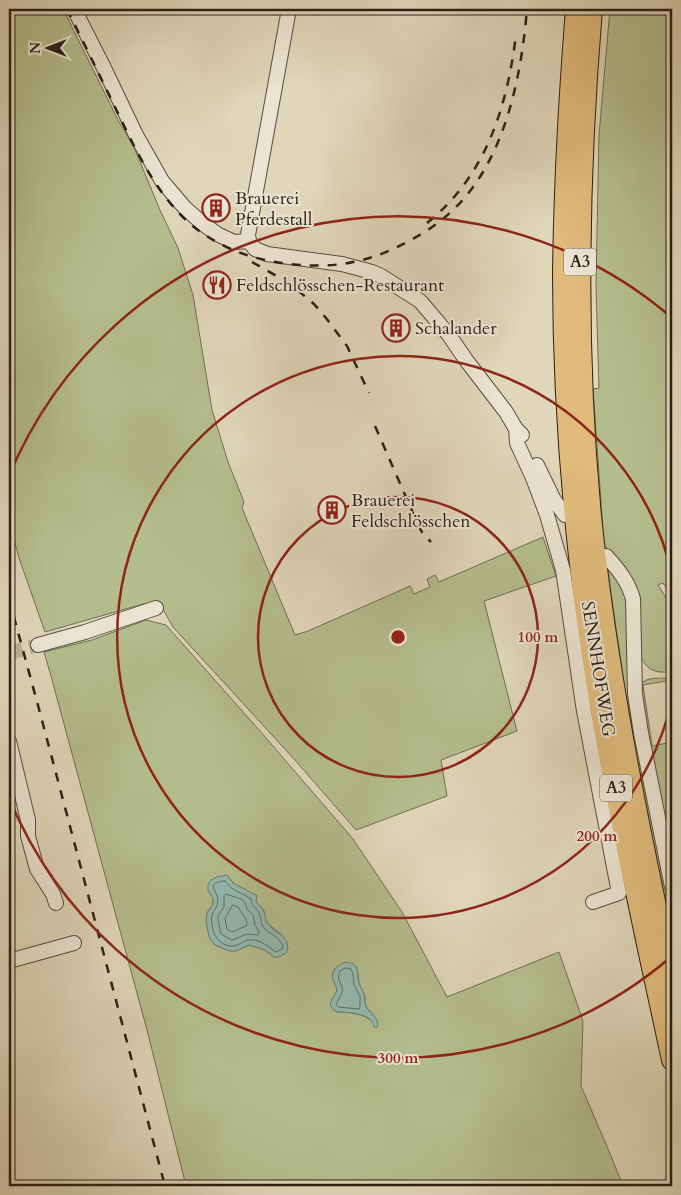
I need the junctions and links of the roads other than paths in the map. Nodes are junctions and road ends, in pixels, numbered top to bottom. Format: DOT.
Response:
graph roads {
  1 [pos="74,9"];
  2 [pos="289,9"];
  3 [pos="576,9"];
  4 [pos="592,9"];
  5 [pos="249,241"];
  6 [pos="516,429"];
  7 [pos="565,515"];
  8 [pos="606,556"];
  9 [pos="156,608"];
  10 [pos="38,645"];
  11 [pos="9,741"];
  12 [pos="672,887"];
  13 [pos="594,902"];
  14 [pos="56,903"];
  15 [pos="74,943"];
  16 [pos="9,961"];
  17 [pos="672,982"];
  18 [pos="672,1060"];
  1 -- 5 [label="street"];
  2 -- 5 [label="street"];
  3 -- 18 [label="highway, A3"];
  4 -- 17 [label="highway, A3"];
  5 -- 6 [label="street"];
  6 -- 7 [label="street"];
  6 -- 13 [label="street, SENNHOFWEG"];
  8 -- 12 [label="street"];
  9 -- 10 [label="street"];
  11 -- 14 [label="street"];
  15 -- 16 [label="street"];
}
